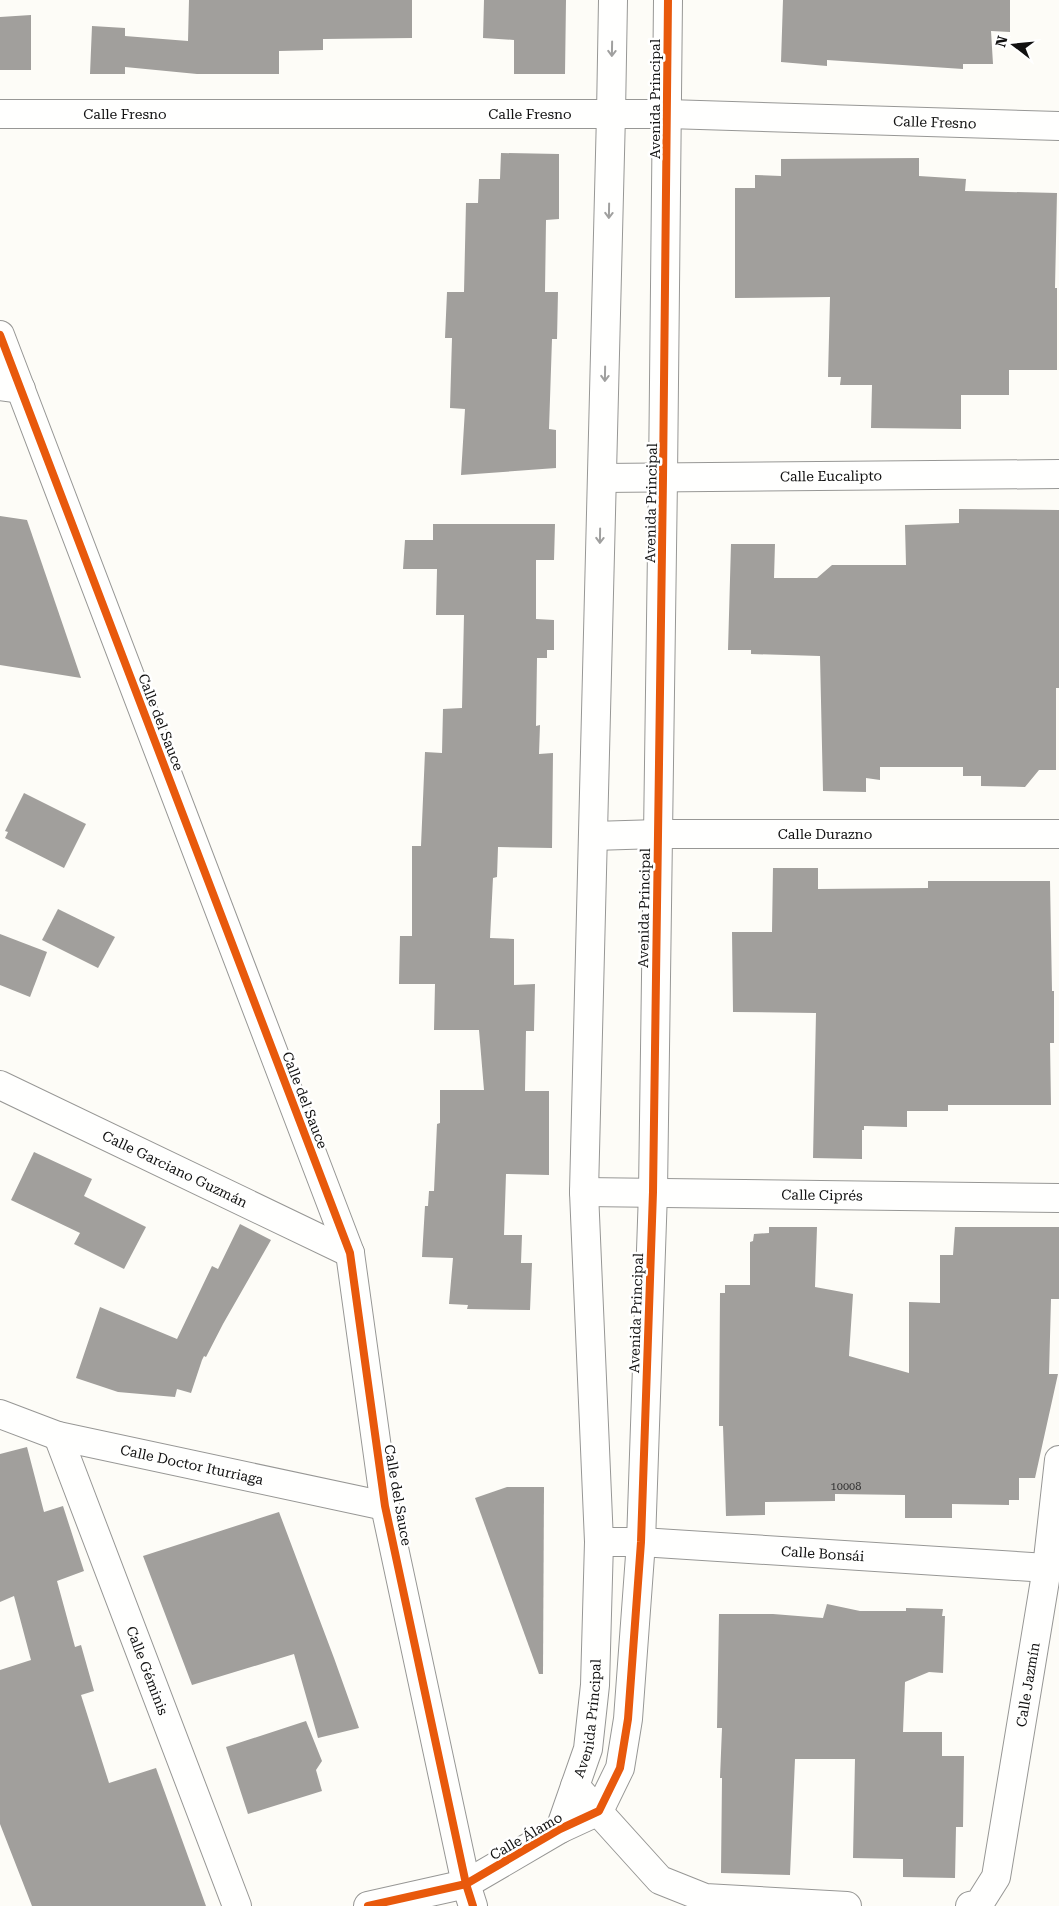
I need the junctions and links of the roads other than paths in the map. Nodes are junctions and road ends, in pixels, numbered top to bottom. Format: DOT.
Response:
graph roads {
  1 [pos="613,0"];
  2 [pos="668,0"];
  3 [pos="0,114"];
  4 [pos="611,114"];
  5 [pos="668,114"];
  6 [pos="1059,126"];
  7 [pos="0,335"];
  8 [pos="10,387"];
  9 [pos="1059,474"];
  10 [pos="602,478"];
  11 [pos="664,478"];
  12 [pos="658,834"];
  13 [pos="1059,834"];
  14 [pos="593,836"];
  15 [pos="0,1085"];
  16 [pos="584,1192"];
  17 [pos="652,1192"];
  18 [pos="1059,1198"];
  19 [pos="350,1253"];
  20 [pos="0,1414"];
  21 [pos="58,1436"];
  22 [pos="1059,1460"];
  23 [pos="385,1506"];
  24 [pos="599,1542"];
  25 [pos="640,1542"];
  26 [pos="1047,1568"];
  27 [pos="575,1786"];
  28 [pos="599,1811"];
  29 [pos="560,1829"];
  30 [pos="470,1895"];
  31 [pos="975,1905"];
  32 [pos="237,1906"];
  33 [pos="368,1906"];
  34 [pos="847,1906"];
  1 -- 4 [label="street, Avenida Principal, one-way"];
  2 -- 5 [label="street, Avenida Principal"];
  3 -- 4 [label="street, Calle Fresno"];
  4 -- 5 [label="street, Calle Fresno"];
  4 -- 10 [label="street, Avenida Principal, one-way"];
  5 -- 6 [label="street, Calle Fresno"];
  5 -- 11 [label="street, Avenida Principal"];
  7 -- 8 [label="street, Calle del Sauce"];
  8 -- 19 [label="street, Calle del Sauce"];
  9 -- 11 [label="street, Calle Eucalipto"];
  10 -- 11 [label="street, Calle Eucalipto"];
  10 -- 14 [label="street, Avenida Principal, one-way"];
  11 -- 12 [label="street, Avenida Principal"];
  12 -- 13 [label="street, Calle Durazno"];
  12 -- 14 [label="street, Calle Durazno"];
  12 -- 17 [label="street, Avenida Principal"];
  14 -- 16 [label="street, Avenida Principal"];
  15 -- 19 [label="street, Calle Garciano Guzmán"];
  16 -- 17 [label="street, Calle Ciprés"];
  16 -- 24 [label="street, Avenida Principal"];
  17 -- 18 [label="street, Calle Ciprés"];
  17 -- 25 [label="street, Avenida Principal"];
  19 -- 23 [label="street, Calle del Sauce"];
  20 -- 21 [label="street, Calle Doctor Iturriaga"];
  21 -- 23 [label="street, Calle Doctor Iturriaga"];
  21 -- 32 [label="street, Calle Géminis"];
  22 -- 26 [label="street, Calle Jazmín"];
  23 -- 30 [label="street, Calle del Sauce"];
  24 -- 25 [label="street, Calle Bonsái"];
  24 -- 27 [label="street, Avenida Principal"];
  25 -- 26 [label="street, Calle Bonsái"];
  25 -- 28 [label="street, Avenida Principal"];
  26 -- 31 [label="street, Calle Jazmín"];
  27 -- 28 [label="street"];
  27 -- 29 [label="street, Calle Álamo"];
  28 -- 29 [label="street, Calle Álamo"];
  28 -- 34 [label="street"];
  29 -- 30 [label="street, Calle Álamo"];
  30 -- 33 [label="street, Calle Álamo"];
}
